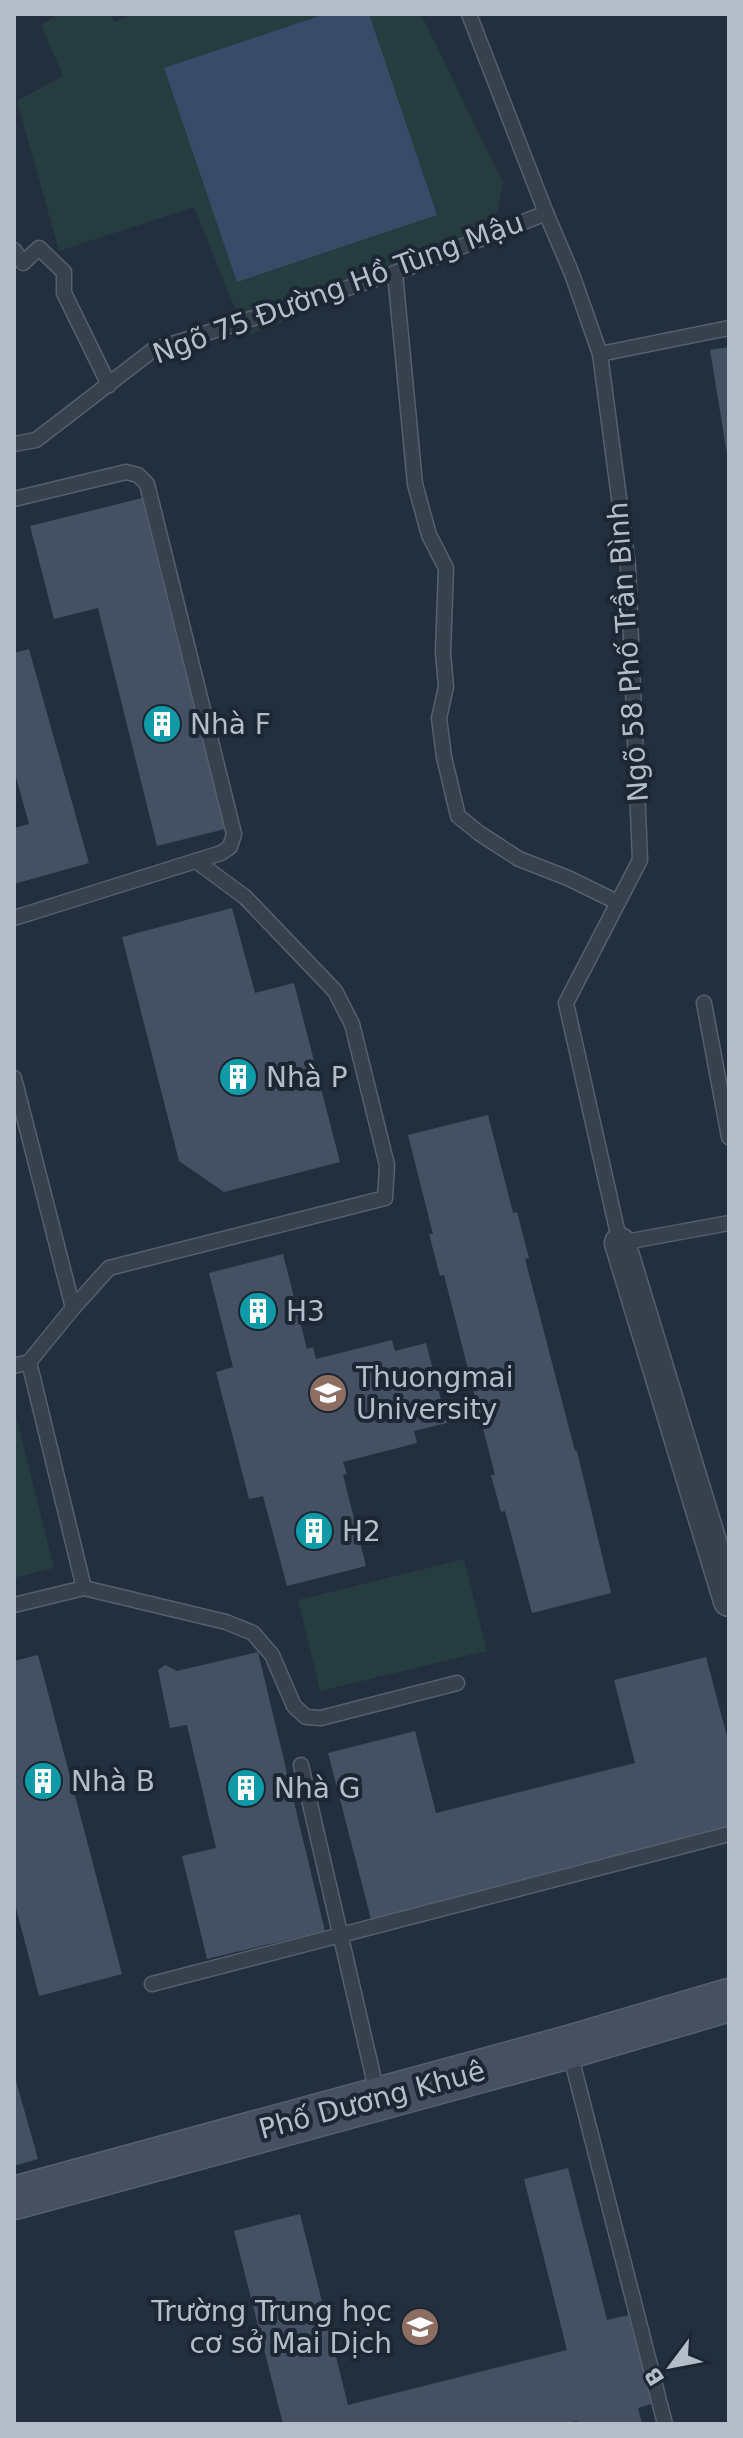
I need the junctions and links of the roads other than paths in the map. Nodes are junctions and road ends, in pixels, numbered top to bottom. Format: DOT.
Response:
graph roads {
  1 [pos="469,14"];
  2 [pos="546,213"];
  3 [pos="14,250"];
  4 [pos="395,273"];
  5 [pos="729,328"];
  6 [pos="600,354"];
  7 [pos="109,385"];
  8 [pos="14,444"];
  9 [pos="14,499"];
  10 [pos="196,861"];
  11 [pos="617,902"];
  12 [pos="14,918"];
  13 [pos="704,1003"];
  14 [pos="14,1078"];
  15 [pos="729,1137"];
  16 [pos="729,1223"];
  17 [pos="620,1243"];
  18 [pos="73,1308"];
  19 [pos="22,1364"];
  20 [pos="724,1566"];
  21 [pos="84,1588"];
  22 [pos="729,1601"];
  23 [pos="14,1605"];
  24 [pos="457,1683"];
  25 [pos="301,1765"];
  26 [pos="729,1834"];
  27 [pos="341,1937"];
  28 [pos="152,1984"];
  29 [pos="729,2000"];
  30 [pos="569,2047"];
  31 [pos="378,2097"];
  32 [pos="14,2198"];
  33 [pos="665,2424"];
  1 -- 2 [label="lane, Ngõ 58 Phố Trần Bình"];
  2 -- 4 [label="lane, Ngõ 75 Đường Hồ Tùng Mậu"];
  2 -- 6 [label="lane, Ngõ 58 Phố Trần Bình"];
  3 -- 7 [label="lane"];
  4 -- 7 [label="lane, Ngõ 75 Đường Hồ Tùng Mậu"];
  4 -- 11 [label="lane"];
  5 -- 6 [label="lane"];
  6 -- 11 [label="lane, Ngõ 58 Phố Trần Bình"];
  7 -- 8 [label="lane, Ngõ 75 Đường Hồ Tùng Mậu"];
  9 -- 10 [label="lane"];
  10 -- 12 [label="lane"];
  10 -- 18 [label="lane"];
  11 -- 17 [label="lane, Ngõ 58 Phố Trần Bình"];
  13 -- 15 [label="lane"];
  14 -- 18 [label="lane"];
  16 -- 17 [label="lane"];
  17 -- 20 [label="street"];
  18 -- 19 [label="lane"];
  19 -- 21 [label="lane"];
  20 -- 22 [label="street"];
  21 -- 23 [label="lane"];
  21 -- 24 [label="lane"];
  25 -- 27 [label="lane"];
  26 -- 27 [label="lane"];
  27 -- 28 [label="lane"];
  27 -- 31 [label="lane"];
  29 -- 30 [label="street, Phố Dương Khuê"];
  30 -- 31 [label="street, Phố Dương Khuê"];
  30 -- 33 [label="lane"];
  31 -- 32 [label="street, Phố Dương Khuê"];
}
